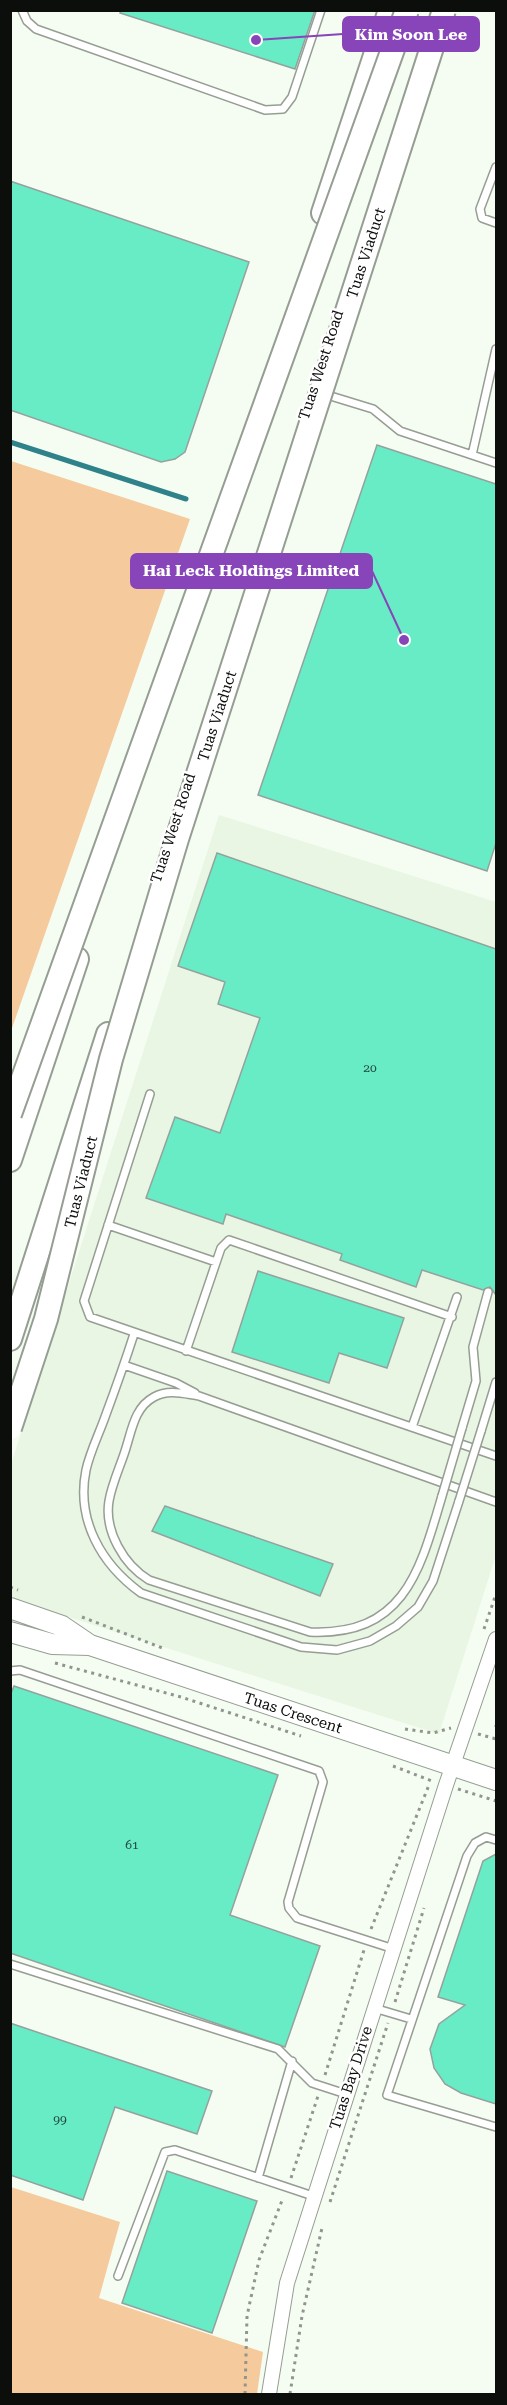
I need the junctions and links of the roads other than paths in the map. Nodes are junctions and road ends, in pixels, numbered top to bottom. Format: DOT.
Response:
graph roads {
  1 [pos="22,10"];
  2 [pos="321,10"];
  3 [pos="390,10"];
  4 [pos="408,10"];
  5 [pos="438,10"];
  6 [pos="444,10"];
  7 [pos="496,167"];
  8 [pos="496,223"];
  9 [pos="496,349"];
  10 [pos="312,390"];
  11 [pos="472,455"];
  12 [pos="496,463"];
  13 [pos="150,1094"];
  14 [pos="10,1114"];
  15 [pos="10,1160"];
  16 [pos="108,1225"];
  17 [pos="216,1262"];
  18 [pos="488,1292"];
  19 [pos="457,1297"];
  20 [pos="452,1317"];
  21 [pos="134,1334"];
  22 [pos="10,1339"];
  23 [pos="186,1351"];
  24 [pos="124,1365"];
  25 [pos="496,1382"];
  26 [pos="199,1396"];
  27 [pos="412,1427"];
  28 [pos="10,1428"];
  29 [pos="496,1456"];
  30 [pos="496,1502"];
  31 [pos="15,1600"];
  32 [pos="10,1632"];
  33 [pos="496,1639"];
  34 [pos="90,1645"];
  35 [pos="10,1671"];
  36 [pos="454,1766"];
  37 [pos="496,1780"];
  38 [pos="496,1840"];
  39 [pos="394,1949"];
  40 [pos="10,1964"];
  41 [pos="374,2008"];
  42 [pos="411,2019"];
  43 [pos="292,2061"];
  44 [pos="346,2094"];
  45 [pos="496,2127"];
  46 [pos="258,2178"];
  47 [pos="313,2196"];
  48 [pos="118,2276"];
  49 [pos="269,2394"];
  1 -- 2 [label="lane"];
  3 -- 15 [label="main road"];
  4 -- 14 [label="main road, bridge"];
  5 -- 10 [label="main road, Tuas West Road"];
  6 -- 28 [label="main road, Tuas Viaduct, bridge"];
  7 -- 8 [label="lane"];
  9 -- 11 [label="lane"];
  10 -- 11 [label="lane"];
  10 -- 22 [label="main road, Tuas West Road"];
  11 -- 12 [label="lane"];
  13 -- 16 [label="lane"];
  16 -- 17 [label="lane"];
  16 -- 21 [label="lane"];
  17 -- 20 [label="lane"];
  17 -- 23 [label="lane"];
  18 -- 26 [label="lane, bridge"];
  19 -- 20 [label="lane"];
  20 -- 27 [label="lane"];
  21 -- 23 [label="lane"];
  21 -- 24 [label="lane"];
  23 -- 27 [label="lane"];
  24 -- 25 [label="lane, bridge"];
  24 -- 26 [label="lane"];
  26 -- 30 [label="lane"];
  27 -- 29 [label="lane"];
  31 -- 34 [label="street, Tuas Crescent"];
  32 -- 34 [label="street, Tuas Crescent"];
  33 -- 36 [label="street, Tuas Bay Drive"];
  34 -- 36 [label="street, Tuas Crescent"];
  35 -- 39 [label="lane"];
  36 -- 37 [label="street, Tuas Crescent"];
  36 -- 39 [label="street, Tuas Bay Drive"];
  38 -- 42 [label="lane"];
  39 -- 41 [label="street, Tuas Bay Drive"];
  40 -- 43 [label="lane"];
  41 -- 42 [label="lane"];
  41 -- 44 [label="street, Tuas Bay Drive"];
  42 -- 45 [label="lane"];
  43 -- 44 [label="lane"];
  43 -- 46 [label="lane"];
  44 -- 47 [label="street, Tuas Bay Drive"];
  46 -- 47 [label="lane"];
  46 -- 48 [label="lane"];
  47 -- 49 [label="street, Tuas Bay Drive"];
}
